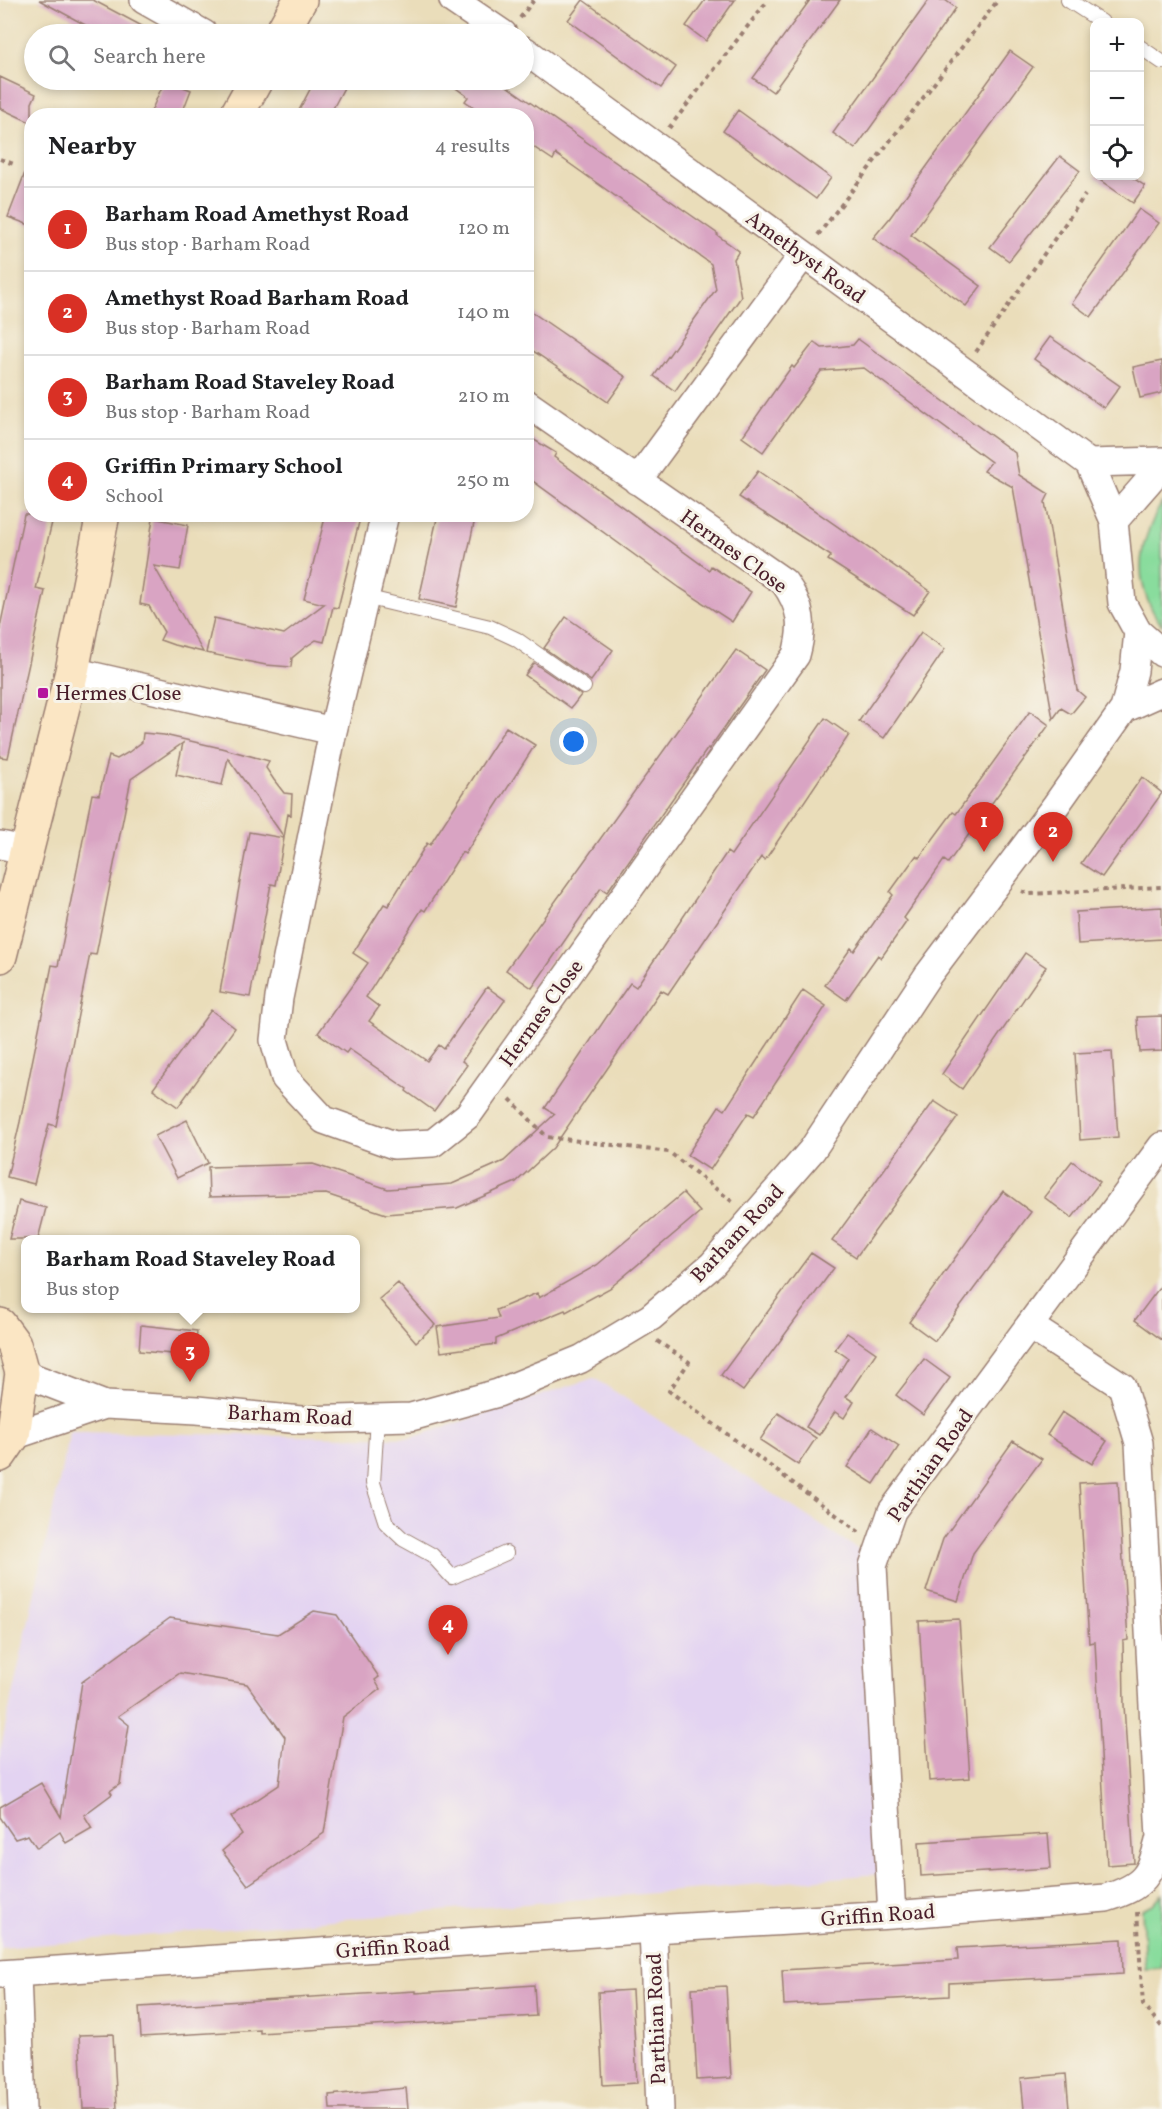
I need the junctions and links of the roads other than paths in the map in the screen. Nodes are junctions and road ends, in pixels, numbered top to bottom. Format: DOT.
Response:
graph roads {
  1 [pos="144,0"];
  2 [pos="300,0"];
  3 [pos="453,0"];
  4 [pos="1068,0"];
  5 [pos="1096,18"];
  6 [pos="186,24"];
  7 [pos="287,24"];
  8 [pos="488,24"];
  9 [pos="1144,50"];
  10 [pos="534,57"];
  11 [pos="1162,62"];
  12 [pos="250,90"];
  13 [pos="240,108"];
  14 [pos="803,255"];
  15 [pos="534,409"];
  16 [pos="1162,461"];
  17 [pos="1089,463"];
  18 [pos="1162,466"];
  19 [pos="637,481"];
  20 [pos="1114,521"];
  21 [pos="101,522"];
  22 [pos="383,522"];
  23 [pos="365,597"];
  24 [pos="1138,632"];
  25 [pos="1162,652"];
  26 [pos="72,670"];
  27 [pos="584,687"];
  28 [pos="1162,692"];
  29 [pos="1124,709"];
  30 [pos="333,731"];
  31 [pos="13,848"];
  32 [pos="0,956"];
  33 [pos="1162,1146"];
  34 [pos="0,1325"];
  35 [pos="1030,1326"];
  36 [pos="22,1373"];
  37 [pos="105,1405"];
  38 [pos="377,1418"];
  39 [pos="6,1446"];
  40 [pos="506,1553"];
  41 [pos="892,1915"];
  42 [pos="653,1929"];
  43 [pos="9,1974"];
  44 [pos="22,2109"];
  45 [pos="660,2109"];
  1 -- 6 [label="street"];
  2 -- 7 [label="street"];
  3 -- 8 [label="street"];
  4 -- 5 [label="lane"];
  9 -- 11 [label="lane"];
  10 -- 14 [label="street, Amethyst Road"];
  12 -- 13 [label="street"];
  14 -- 17 [label="street, Amethyst Road"];
  14 -- 19 [label="street"];
  15 -- 19 [label="street, Hermes Close"];
  16 -- 17 [label="street"];
  17 -- 20 [label="street"];
  18 -- 20 [label="street"];
  19 -- 30 [label="street, Hermes Close"];
  20 -- 24 [label="street"];
  21 -- 26 [label="street"];
  22 -- 23 [label="street, Hermes Close"];
  23 -- 27 [label="lane"];
  23 -- 30 [label="street, Hermes Close"];
  24 -- 25 [label="street"];
  24 -- 29 [label="street, Barham Road"];
  26 -- 30 [label="street"];
  26 -- 31 [label="street"];
  28 -- 29 [label="street, Barham Road"];
  29 -- 38 [label="street, Barham Road"];
  31 -- 32 [label="street"];
  33 -- 35 [label="street, Parthian Road"];
  34 -- 36 [label="street"];
  35 -- 41 [label="street, Parthian Road"];
  35 -- 41 [label="street, Griffin Road"];
  36 -- 37 [label="street, Barham Road"];
  36 -- 39 [label="street"];
  37 -- 38 [label="street, Barham Road"];
  37 -- 39 [label="street, Barham Road"];
  38 -- 40 [label="lane"];
  41 -- 42 [label="street, Griffin Road"];
  42 -- 43 [label="street, Griffin Road"];
  42 -- 45 [label="street, Parthian Road"];
  43 -- 44 [label="street"];
}
